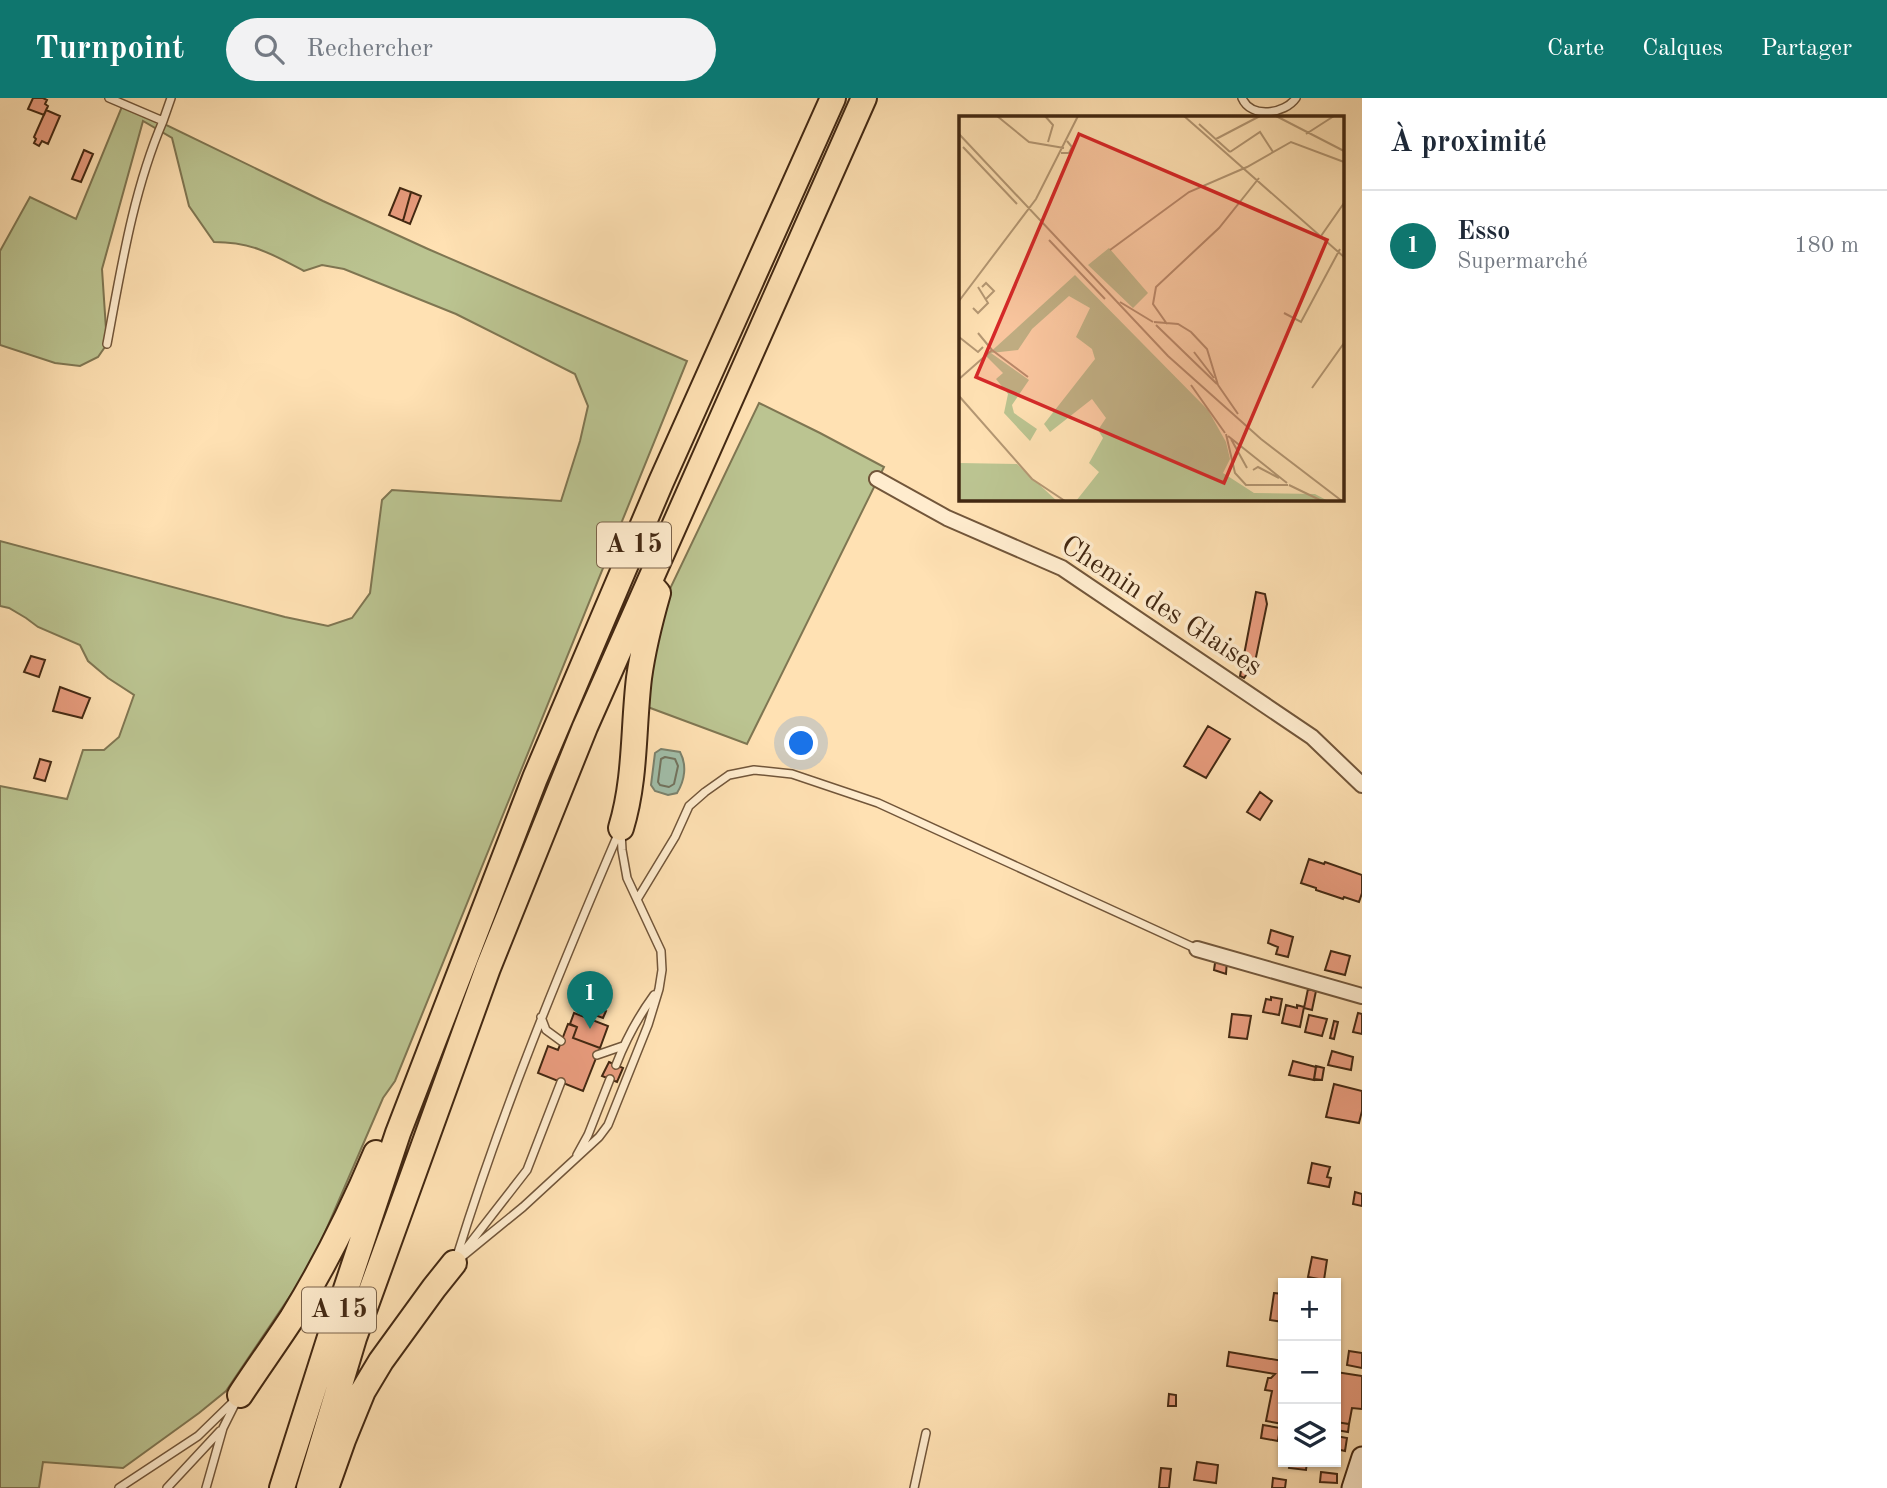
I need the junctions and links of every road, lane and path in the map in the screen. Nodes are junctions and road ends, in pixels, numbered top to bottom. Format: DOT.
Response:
graph roads {
  1 [pos="109,98"];
  2 [pos="171,98"];
  3 [pos="834,98"];
  4 [pos="864,98"];
  5 [pos="1242,98"];
  6 [pos="1296,98"];
  7 [pos="163,121"];
  8 [pos="107,344"];
  9 [pos="877,479"];
  10 [pos="648,581"];
  11 [pos="1362,785"];
  12 [pos="621,828"];
  13 [pos="638,898"];
  14 [pos="1197,949"];
  15 [pos="659,989"];
  16 [pos="1362,996"];
  17 [pos="541,1017"];
  18 [pos="561,1041"];
  19 [pos="623,1046"];
  20 [pos="597,1055"];
  21 [pos="616,1065"];
  22 [pos="610,1079"];
  23 [pos="561,1082"];
  24 [pos="398,1133"];
  25 [pos="573,1161"];
  26 [pos="454,1263"];
  27 [pos="240,1395"];
  28 [pos="223,1428"];
  29 [pos="926,1433"];
  30 [pos="1362,1457"];
  31 [pos="119,1488"];
  32 [pos="167,1488"];
  33 [pos="206,1488"];
  34 [pos="282,1488"];
  35 [pos="309,1488"];
  36 [pos="326,1488"];
  37 [pos="914,1488"];
  38 [pos="1352,1488"];
  1 -- 7 [label="lane"];
  2 -- 7 [label="lane"];
  3 -- 24 [label="highway, A 15"];
  4 -- 10 [label="highway, A 15"];
  5 -- 6 [label="lane"];
  7 -- 8 [label="lane"];
  9 -- 11 [label="street, Chemin des Glaises"];
  10 -- 12 [label="highway"];
  10 -- 35 [label="highway, A 15"];
  12 -- 13 [label="lane"];
  12 -- 17 [label="lane"];
  13 -- 14 [label="lane"];
  13 -- 15 [label="lane"];
  14 -- 16 [label="street"];
  15 -- 19 [label="lane"];
  15 -- 25 [label="lane"];
  17 -- 18 [label="lane"];
  17 -- 26 [label="lane"];
  19 -- 20 [label="lane"];
  19 -- 21 [label="lane"];
  22 -- 25 [label="lane"];
  23 -- 26 [label="lane"];
  24 -- 27 [label="highway"];
  24 -- 34 [label="highway, A 15"];
  25 -- 26 [label="lane"];
  26 -- 36 [label="highway"];
  27 -- 28 [label="lane"];
  27 -- 31 [label="lane"];
  28 -- 32 [label="lane"];
  28 -- 33 [label="lane"];
  29 -- 37 [label="lane"];
  30 -- 38 [label="main road"];
}
